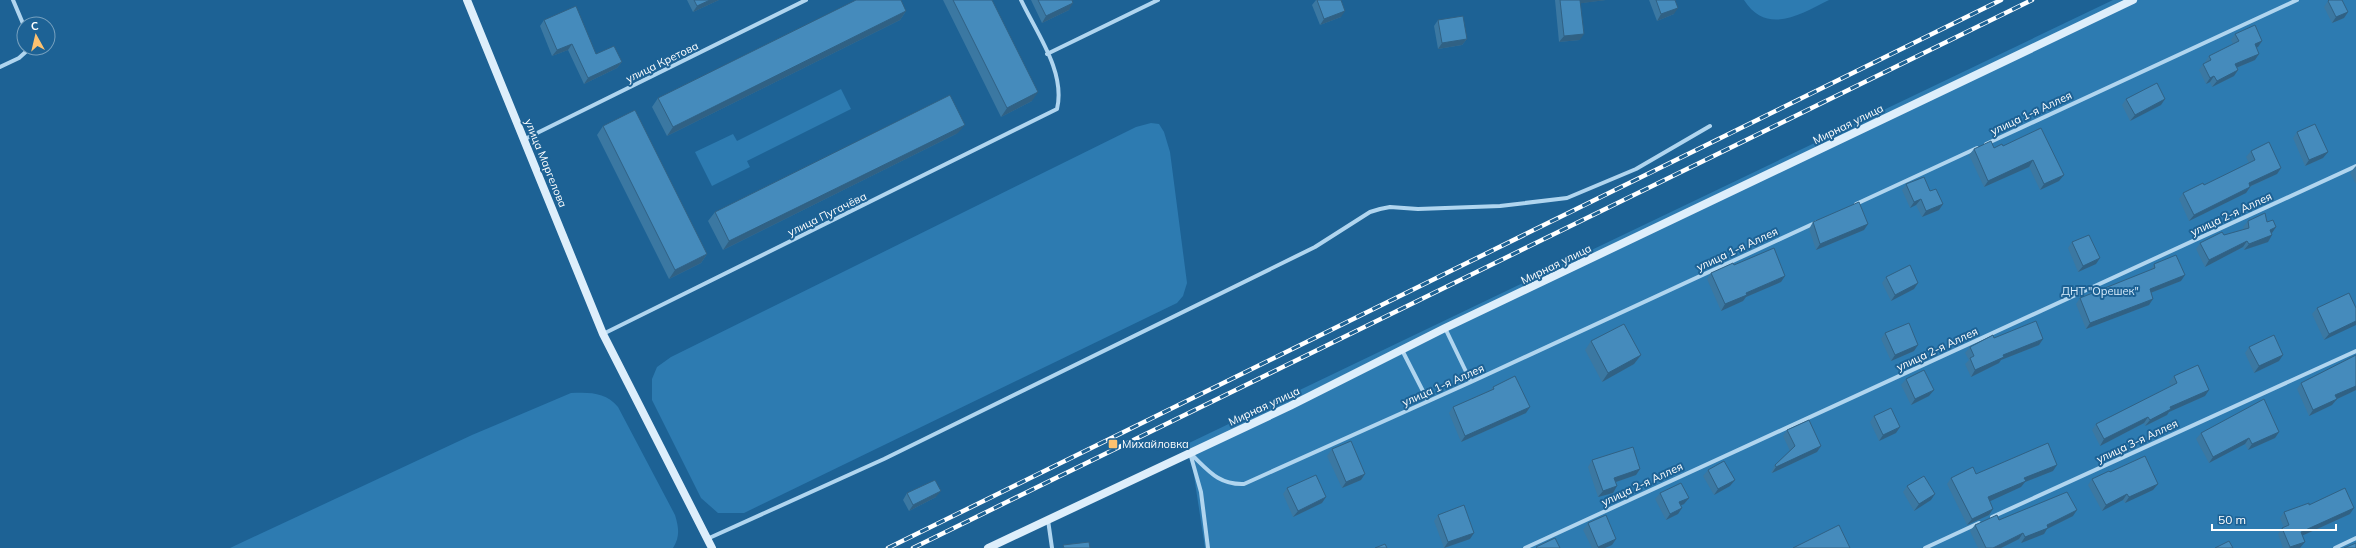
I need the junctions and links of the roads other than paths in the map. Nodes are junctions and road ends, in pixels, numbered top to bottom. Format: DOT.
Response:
graph roads {
  1 [pos="13,0"];
  2 [pos="467,0"];
  3 [pos="806,0"];
  4 [pos="1021,0"];
  5 [pos="1158,0"];
  6 [pos="2133,0"];
  7 [pos="2297,0"];
  8 [pos="20,16"];
  9 [pos="1047,54"];
  10 [pos="21,56"];
  11 [pos="0,67"];
  12 [pos="1710,126"];
  13 [pos="525,139"];
  14 [pos="2356,166"];
  15 [pos="1848,208"];
  16 [pos="1826,218"];
  17 [pos="1445,328"];
  18 [pos="603,334"];
  19 [pos="1402,350"];
  20 [pos="2356,350"];
  21 [pos="1471,382"];
  22 [pos="1428,401"];
  23 [pos="1190,453"];
  24 [pos="1989,518"];
  25 [pos="1048,520"];
  26 [pos="1982,522"];
  27 [pos="2356,538"];
  28 [pos="708,539"];
  29 [pos="712,548"];
  30 [pos="988,548"];
  31 [pos="1052,548"];
  32 [pos="1208,548"];
  33 [pos="1524,548"];
  34 [pos="1925,548"];
  35 [pos="2335,548"];
  1 -- 8 [label="street"];
  2 -- 13 [label="street, улица Маргелова"];
  3 -- 13 [label="street, улица Кретова"];
  4 -- 9 [label="street"];
  5 -- 9 [label="street"];
  6 -- 17 [label="street, Мирная улица"];
  7 -- 15 [label="street, улица 1-я Аллея"];
  9 -- 18 [label="street, улица Пугачёва"];
  10 -- 11 [label="street"];
  12 -- 28 [label="street"];
  13 -- 18 [label="street, улица Маргелова"];
  14 -- 33 [label="street, улица 2-я Аллея"];
  16 -- 21 [label="street, улица 1-я Аллея"];
  17 -- 19 [label="street, Мирная улица"];
  17 -- 21 [label="street"];
  18 -- 28 [label="street, улица Маргелова"];
  19 -- 22 [label="street"];
  19 -- 23 [label="street, Мирная улица"];
  20 -- 24 [label="street, улица 3-я Аллея"];
  21 -- 22 [label="street, улица 1-я Аллея"];
  22 -- 23 [label="street, улица 1-я Аллея"];
  23 -- 25 [label="street, Мирная улица"];
  23 -- 32 [label="street"];
  25 -- 30 [label="street, Мирная улица"];
  25 -- 31 [label="street"];
  26 -- 34 [label="street"];
  27 -- 35 [label="street"];
  28 -- 29 [label="street, улица Маргелова"];
}
